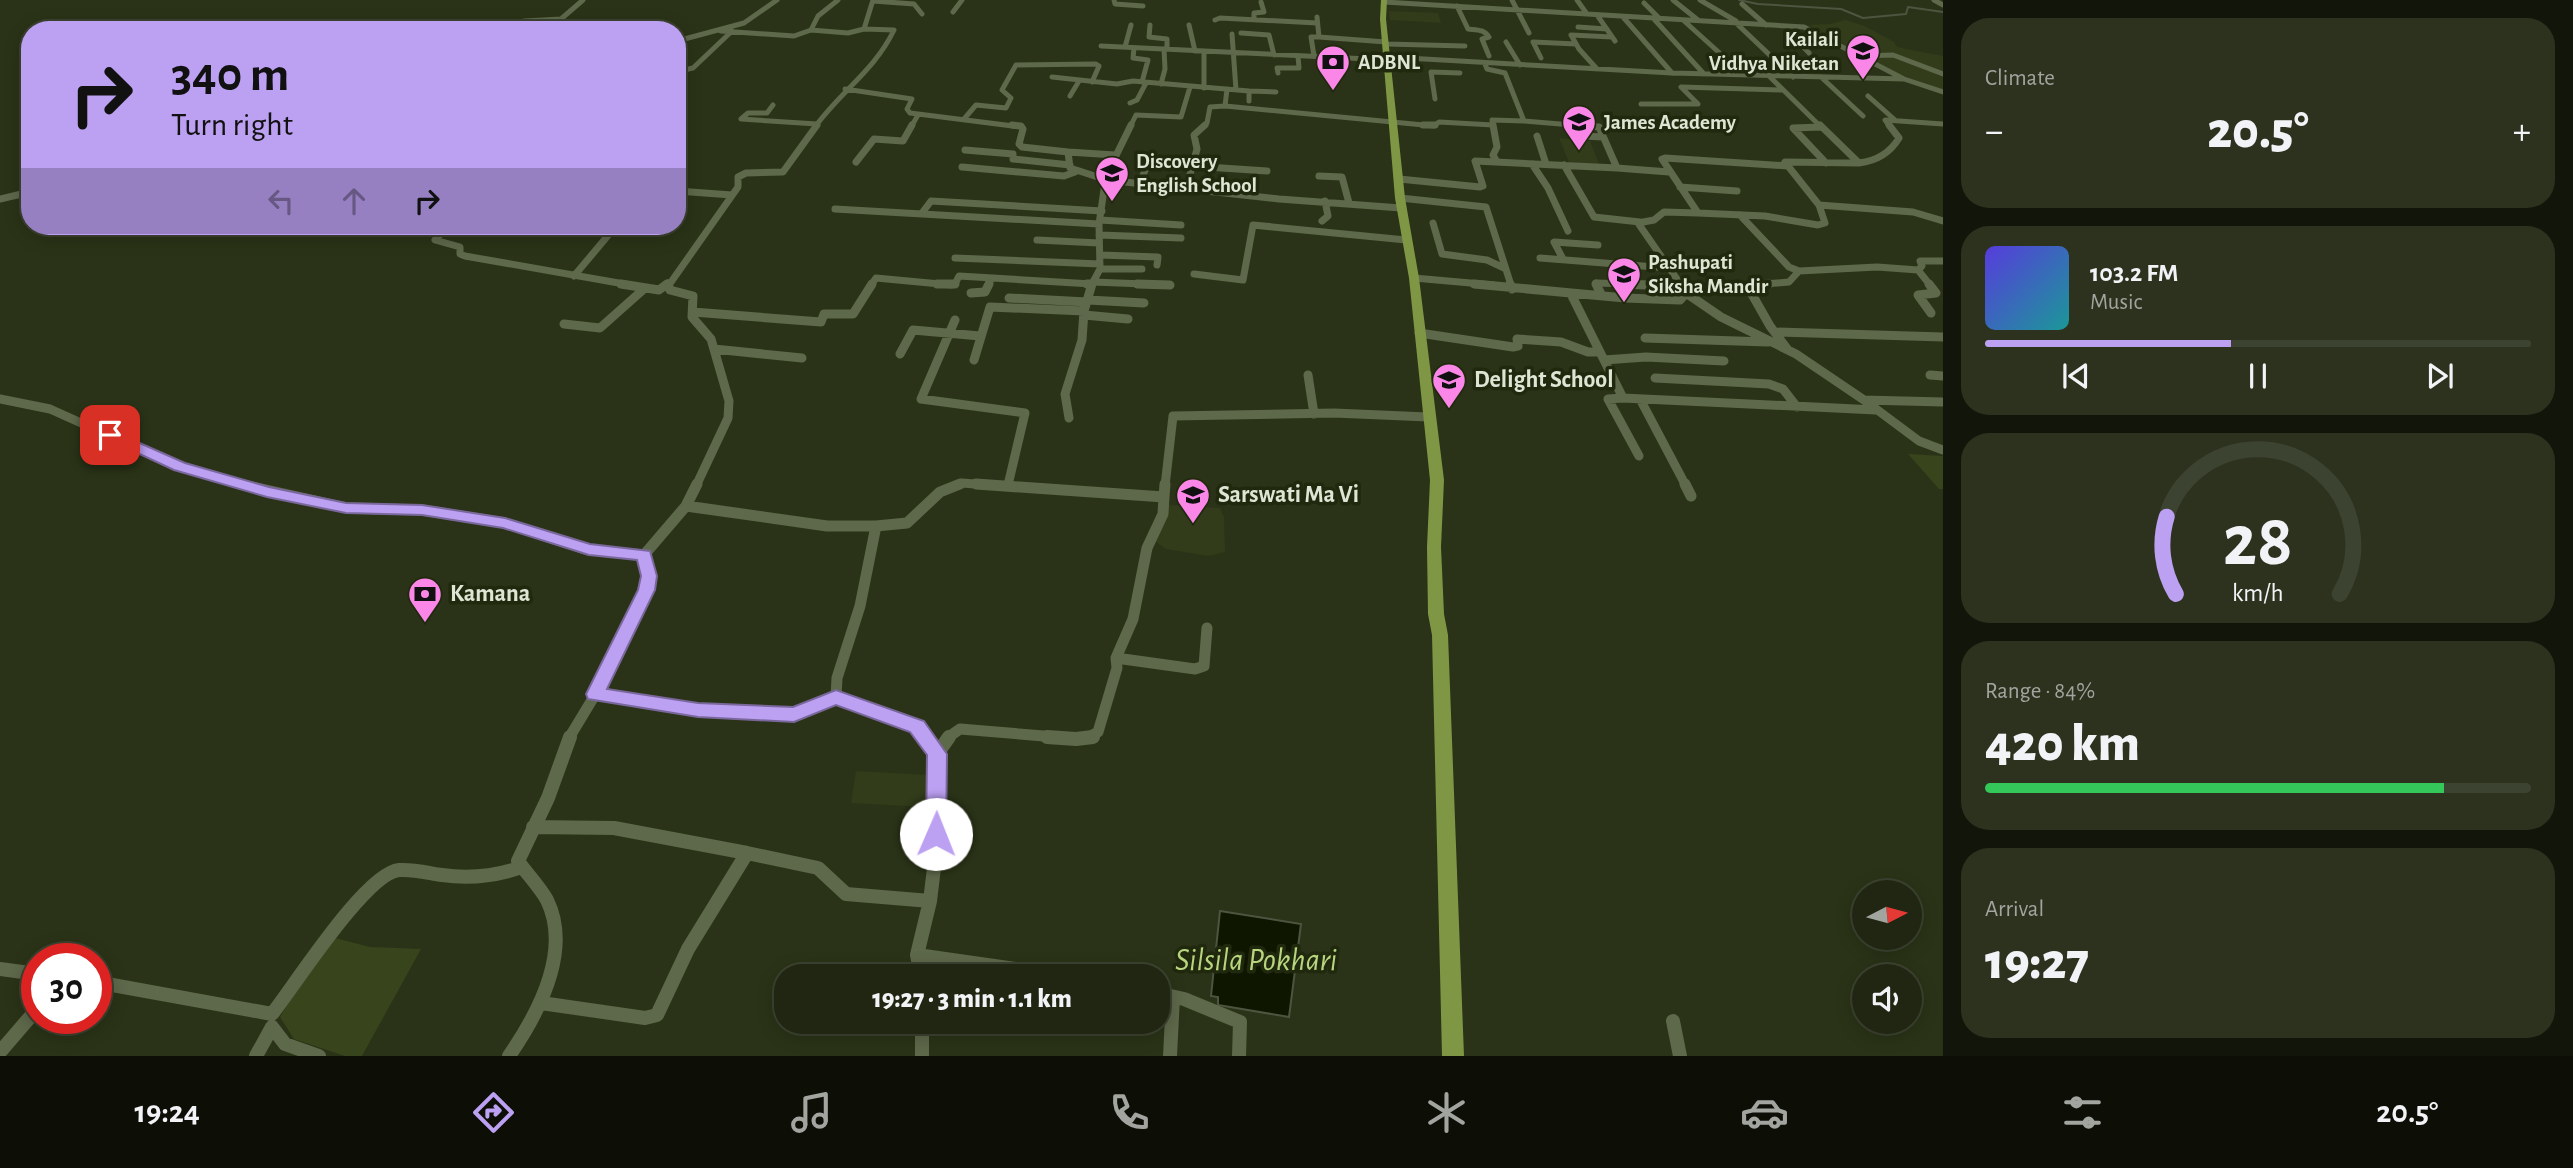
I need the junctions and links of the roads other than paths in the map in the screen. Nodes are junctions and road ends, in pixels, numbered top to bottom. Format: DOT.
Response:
graph roads {
  1 [pos="583,0"];
  2 [pos="777,0"];
  3 [pos="838,0"];
  4 [pos="962,0"];
  5 [pos="1114,0"];
  6 [pos="1512,0"];
  7 [pos="1577,0"];
  8 [pos="1673,0"];
  9 [pos="1700,0"];
  10 [pos="1934,0"];
  11 [pos="873,1"];
  12 [pos="1384,1"];
  13 [pos="1261,2"];
  14 [pos="1644,3"];
  15 [pos="1452,4"];
  16 [pos="1742,4"];
  17 [pos="1943,5"];
  18 [pos="1143,6"];
  19 [pos="1517,10"];
  20 [pos="953,12"];
  21 [pos="922,13"];
  22 [pos="1587,14"];
  23 [pos="1597,15"];
  24 [pos="1623,17"];
  25 [pos="1656,18"];
  26 [pos="1255,19"];
  27 [pos="1215,20"];
  28 [pos="1683,20"];
  29 [pos="524,21"];
  30 [pos="1700,21"];
  31 [pos="1736,22"];
  32 [pos="1131,25"];
  33 [pos="1150,25"];
  34 [pos="1189,25"];
  35 [pos="1766,25"];
  36 [pos="1578,27"];
  37 [pos="864,29"];
  38 [pos="1607,29"];
  39 [pos="721,30"];
  40 [pos="811,30"];
  41 [pos="732,31"];
  42 [pos="1241,33"];
  43 [pos="1529,33"];
  44 [pos="1233,34"];
  45 [pos="1319,37"];
  46 [pos="686,39"];
  47 [pos="1506,42"];
  48 [pos="1834,42"];
  49 [pos="1576,44"];
  50 [pos="1101,46"];
  51 [pos="1465,46"];
  52 [pos="1125,47"];
  53 [pos="1134,48"];
  54 [pos="1166,49"];
  55 [pos="1195,51"];
  56 [pos="1387,51"];
  57 [pos="1205,52"];
  58 [pos="1233,53"];
  59 [pos="1809,53"];
  60 [pos="1275,55"];
  61 [pos="1298,56"];
  62 [pos="1314,56"];
  63 [pos="1860,56"];
  64 [pos="1541,58"];
  65 [pos="1487,63"];
  66 [pos="1520,65"];
  67 [pos="1071,69"];
  68 [pos="1597,69"];
  69 [pos="686,72"];
  70 [pos="1279,73"];
  71 [pos="1672,73"];
  72 [pos="1704,74"];
  73 [pos="1943,74"];
  74 [pos="1744,75"];
  75 [pos="1769,76"];
  76 [pos="1052,77"];
  77 [pos="1793,77"];
  78 [pos="1821,77"];
  79 [pos="1066,79"];
  80 [pos="1904,79"];
  81 [pos="1079,81"];
  82 [pos="1092,82"];
  83 [pos="1144,83"];
  84 [pos="1161,84"];
  85 [pos="1190,87"];
  86 [pos="1204,88"];
  87 [pos="845,89"];
  88 [pos="1227,89"];
  89 [pos="1236,90"];
  90 [pos="1782,90"];
  91 [pos="1249,91"];
  92 [pos="1276,92"];
  93 [pos="1943,92"];
  94 [pos="1070,96"];
  95 [pos="1868,96"];
  96 [pos="1435,99"];
  97 [pos="1249,101"];
  98 [pos="1130,103"];
  99 [pos="1641,104"];
  100 [pos="773,105"];
  101 [pos="1225,106"];
  102 [pos="919,115"];
  103 [pos="1863,116"];
  104 [pos="964,119"];
  105 [pos="1895,120"];
  106 [pos="1524,121"];
  107 [pos="1393,122"];
  108 [pos="817,124"];
  109 [pos="1943,124"];
  110 [pos="1493,125"];
  111 [pos="1821,127"];
  112 [pos="1537,136"];
  113 [pos="1583,136"];
  114 [pos="1603,137"];
  115 [pos="965,150"];
  116 [pos="1068,152"];
  117 [pos="1115,155"];
  118 [pos="1149,160"];
  119 [pos="856,162"];
  120 [pos="1497,162"];
  121 [pos="1826,163"];
  122 [pos="1859,163"];
  123 [pos="1532,164"];
  124 [pos="1546,164"];
  125 [pos="1564,165"];
  126 [pos="1192,166"];
  127 [pos="1788,166"];
  128 [pos="962,167"];
  129 [pos="1617,168"];
  130 [pos="1072,169"];
  131 [pos="1267,171"];
  132 [pos="1669,172"];
  133 [pos="1319,176"];
  134 [pos="1399,179"];
  135 [pos="1107,180"];
  136 [pos="1140,183"];
  137 [pos="1680,187"];
  138 [pos="1186,189"];
  139 [pos="1737,191"];
  140 [pos="686,192"];
  141 [pos="21,194"];
  142 [pos="732,195"];
  143 [pos="0,199"];
  144 [pos="1325,201"];
  145 [pos="1349,203"];
  146 [pos="1401,203"];
  147 [pos="1819,205"];
  148 [pos="835,209"];
  149 [pos="922,213"];
  150 [pos="1698,213"];
  151 [pos="1740,215"];
  152 [pos="1100,218"];
  153 [pos="1322,221"];
  154 [pos="1943,221"];
  155 [pos="1640,222"];
  156 [pos="1433,223"];
  157 [pos="1181,225"];
  158 [pos="1568,231"];
  159 [pos="440,235"];
  160 [pos="608,235"];
  161 [pos="1181,238"];
  162 [pos="1099,239"];
  163 [pos="1037,240"];
  164 [pos="1406,240"];
  165 [pos="1598,245"];
  166 [pos="955,258"];
  167 [pos="1540,258"];
  168 [pos="1563,260"];
  169 [pos="1943,261"];
  170 [pos="1100,263"];
  171 [pos="1157,265"];
  172 [pos="1503,268"];
  173 [pos="1668,268"];
  174 [pos="1142,269"];
  175 [pos="1918,270"];
  176 [pos="1799,271"];
  177 [pos="1194,274"];
  178 [pos="574,276"];
  179 [pos="1414,278"];
  180 [pos="991,279"];
  181 [pos="1092,283"];
  182 [pos="668,284"];
  183 [pos="1170,285"];
  184 [pos="645,288"];
  185 [pos="1511,289"];
  186 [pos="971,293"];
  187 [pos="1682,293"];
  188 [pos="1571,294"];
  189 [pos="1602,296"];
  190 [pos="1009,298"];
  191 [pos="1144,303"];
  192 [pos="1086,307"];
  193 [pos="693,312"];
  194 [pos="1931,313"];
  195 [pos="1128,319"];
  196 [pos="955,320"];
  197 [pos="564,324"];
  198 [pos="1745,329"];
  199 [pos="949,333"];
  200 [pos="1419,333"];
  201 [pos="1772,333"];
  202 [pos="980,336"];
  203 [pos="1943,337"];
  204 [pos="1645,338"];
  205 [pos="714,349"];
  206 [pos="900,354"];
  207 [pos="1602,356"];
  208 [pos="802,358"];
  209 [pos="974,360"];
  210 [pos="1724,361"];
  211 [pos="1308,375"];
  212 [pos="1930,375"];
  213 [pos="1943,376"];
  214 [pos="1655,378"];
  215 [pos="1623,398"];
  216 [pos="0,399"];
  217 [pos="1640,399"];
  218 [pos="1864,400"];
  219 [pos="1943,402"];
  220 [pos="1797,407"];
  221 [pos="1876,410"];
  222 [pos="1314,414"];
  223 [pos="1428,417"];
  224 [pos="1069,418"];
  225 [pos="1943,450"];
  226 [pos="1639,456"];
  227 [pos="1008,485"];
  228 [pos="1691,496"];
  229 [pos="1164,497"];
  230 [pos="686,506"];
  231 [pos="876,526"];
  232 [pos="644,555"];
  233 [pos="1207,628"];
  234 [pos="1116,658"];
  235 [pos="595,694"];
  236 [pos="836,697"];
  237 [pos="937,754"];
  238 [pos="533,827"];
  239 [pos="747,853"];
  240 [pos="522,867"];
  241 [pos="930,901"];
  242 [pos="916,955"];
  243 [pos="918,964"];
  244 [pos="980,964"];
  245 [pos="0,969"];
  246 [pos="21,972"];
  247 [pos="112,985"];
  248 [pos="1170,996"];
  249 [pos="1173,997"];
  250 [pos="541,1003"];
  251 [pos="272,1020"];
  252 [pos="1673,1021"];
  253 [pos="21,1028"];
  254 [pos="922,1034"];
  255 [pos="0,1052"];
  256 [pos="256,1056"];
  257 [pos="319,1056"];
  258 [pos="509,1056"];
  259 [pos="922,1056"];
  260 [pos="1170,1056"];
  261 [pos="1239,1056"];
  262 [pos="1453,1056"];
  263 [pos="1680,1056"];
  1 -- 29 [label="street"];
  2 -- 39 [label="street"];
  3 -- 40 [label="street"];
  4 -- 20 [label="street"];
  5 -- 18 [label="street"];
  6 -- 19 [label="street"];
  7 -- 22 [label="street"];
  8 -- 30 [label="street"];
  9 -- 31 [label="street"];
  10 -- 17 [label="street"];
  11 -- 21 [label="street"];
  11 -- 37 [label="street"];
  12 -- 15 [label="street"];
  12 -- 56 [label="main road"];
  13 -- 26 [label="street"];
  14 -- 25 [label="street"];
  15 -- 19 [label="street"];
  15 -- 65 [label="street"];
  16 -- 35 [label="street"];
  19 -- 22 [label="street"];
  19 -- 43 [label="street"];
  22 -- 23 [label="street"];
  23 -- 24 [label="street"];
  23 -- 38 [label="street"];
  24 -- 25 [label="street"];
  24 -- 71 [label="street"];
  25 -- 28 [label="street"];
  25 -- 72 [label="street"];
  26 -- 27 [label="street"];
  26 -- 45 [label="street"];
  28 -- 30 [label="street"];
  28 -- 74 [label="street"];
  30 -- 31 [label="street"];
  31 -- 35 [label="street"];
  31 -- 77 [label="street"];
  32 -- 52 [label="street"];
  33 -- 54 [label="street"];
  34 -- 55 [label="street"];
  35 -- 48 [label="street"];
  36 -- 38 [label="street"];
  37 -- 40 [label="street"];
  37 -- 87 [label="street"];
  38 -- 49 [label="street"];
  39 -- 41 [label="street"];
  39 -- 46 [label="street"];
  40 -- 41 [label="street"];
  41 -- 69 [label="street"];
  42 -- 60 [label="street"];
  44 -- 58 [label="street"];
  45 -- 56 [label="street"];
  45 -- 62 [label="street"];
  47 -- 66 [label="street"];
  48 -- 59 [label="street"];
  48 -- 63 [label="street"];
  49 -- 64 [label="street"];
  49 -- 68 [label="street"];
  50 -- 52 [label="street"];
  51 -- 56 [label="street"];
  52 -- 53 [label="street"];
  53 -- 54 [label="street"];
  53 -- 83 [label="street"];
  54 -- 55 [label="street"];
  54 -- 84 [label="street"];
  55 -- 57 [label="street"];
  56 -- 62 [label="street"];
  56 -- 65 [label="street"];
  56 -- 107 [label="main road"];
  57 -- 58 [label="street"];
  57 -- 86 [label="street"];
  58 -- 60 [label="street"];
  58 -- 89 [label="street"];
  60 -- 61 [label="street"];
  61 -- 62 [label="street"];
  61 -- 70 [label="street"];
  63 -- 73 [label="street"];
  63 -- 80 [label="street"];
  65 -- 66 [label="street"];
  65 -- 96 [label="street"];
  65 -- 106 [label="street"];
  66 -- 68 [label="street"];
  67 -- 79 [label="street"];
  68 -- 71 [label="street"];
  71 -- 72 [label="street"];
  72 -- 74 [label="street"];
  74 -- 75 [label="street"];
  75 -- 77 [label="street"];
  75 -- 90 [label="street"];
  76 -- 79 [label="street"];
  77 -- 78 [label="street"];
  78 -- 80 [label="street"];
  78 -- 103 [label="street"];
  79 -- 81 [label="street"];
  80 -- 93 [label="street"];
  81 -- 82 [label="street"];
  81 -- 94 [label="street"];
  82 -- 83 [label="street"];
  82 -- 104 [label="street"];
  83 -- 84 [label="street"];
  83 -- 98 [label="street"];
  84 -- 85 [label="street"];
  85 -- 86 [label="street"];
  85 -- 117 [label="street"];
  86 -- 88 [label="street"];
  87 -- 102 [label="street"];
  87 -- 108 [label="street"];
  88 -- 89 [label="street"];
  88 -- 101 [label="street"];
  89 -- 91 [label="street"];
  90 -- 99 [label="street"];
  90 -- 111 [label="street"];
  91 -- 92 [label="street"];
  91 -- 97 [label="street"];
  95 -- 105 [label="street"];
  100 -- 108 [label="street"];
  101 -- 107 [label="street"];
  101 -- 126 [label="street"];
  102 -- 104 [label="street"];
  102 -- 119 [label="street"];
  104 -- 116 [label="street"];
  105 -- 109 [label="street"];
  105 -- 122 [label="street"];
  106 -- 110 [label="street"];
  106 -- 114 [label="street"];
  107 -- 110 [label="street"];
  107 -- 134 [label="main road"];
  108 -- 142 [label="street"];
  110 -- 120 [label="street"];
  111 -- 121 [label="street"];
  111 -- 122 [label="street"];
  112 -- 124 [label="street"];
  113 -- 114 [label="street"];
  114 -- 129 [label="street"];
  115 -- 130 [label="street"];
  116 -- 117 [label="street"];
  116 -- 130 [label="street"];
  117 -- 135 [label="street"];
  118 -- 136 [label="street"];
  120 -- 123 [label="street"];
  120 -- 134 [label="street"];
  121 -- 122 [label="street"];
  121 -- 127 [label="street"];
  123 -- 124 [label="street"];
  123 -- 158 [label="street"];
  124 -- 125 [label="street"];
  125 -- 129 [label="street"];
  125 -- 155 [label="street"];
  126 -- 131 [label="street"];
  126 -- 138 [label="street"];
  127 -- 132 [label="street"];
  127 -- 147 [label="street"];
  128 -- 130 [label="street"];
  129 -- 132 [label="street"];
  130 -- 135 [label="street"];
  132 -- 137 [label="street"];
  133 -- 145 [label="street"];
  134 -- 146 [label="main road"];
  135 -- 136 [label="street"];
  135 -- 152 [label="street"];
  136 -- 138 [label="street"];
  137 -- 139 [label="street"];
  137 -- 150 [label="street"];
  138 -- 144 [label="street"];
  140 -- 142 [label="street"];
  141 -- 143 [label="street"];
  142 -- 182 [label="street"];
  144 -- 145 [label="street"];
  144 -- 153 [label="street"];
  145 -- 146 [label="street"];
  146 -- 164 [label="main road"];
  146 -- 172 [label="street"];
  147 -- 151 [label="street"];
  147 -- 154 [label="street"];
  148 -- 149 [label="street"];
  149 -- 152 [label="street"];
  149 -- 152 [label="street"];
  150 -- 151 [label="street"];
  150 -- 155 [label="street"];
  151 -- 176 [label="street"];
  152 -- 157 [label="street"];
  152 -- 162 [label="street"];
  155 -- 173 [label="street"];
  156 -- 172 [label="street"];
  159 -- 178 [label="street"];
  160 -- 178 [label="street"];
  161 -- 162 [label="street"];
  162 -- 163 [label="street"];
  162 -- 170 [label="street"];
  164 -- 177 [label="street"];
  164 -- 179 [label="main road"];
  165 -- 168 [label="street"];
  166 -- 170 [label="street"];
  167 -- 168 [label="street"];
  168 -- 173 [label="street"];
  169 -- 175 [label="street"];
  170 -- 171 [label="street"];
  170 -- 174 [label="street"];
  170 -- 181 [label="street"];
  172 -- 185 [label="street"];
  173 -- 187 [label="street"];
  175 -- 176 [label="street"];
  175 -- 194 [label="street"];
  176 -- 201 [label="street"];
  178 -- 184 [label="street"];
  179 -- 185 [label="street"];
  179 -- 200 [label="main road"];
  180 -- 181 [label="street"];
  180 -- 186 [label="street"];
  180 -- 193 [label="street"];
  181 -- 183 [label="street"];
  181 -- 192 [label="street"];
  182 -- 184 [label="street"];
  182 -- 193 [label="street"];
  184 -- 197 [label="street"];
  185 -- 188 [label="street"];
  187 -- 189 [label="street"];
  187 -- 189 [label="street"];
  187 -- 198 [label="street"];
  188 -- 189 [label="street"];
  188 -- 207 [label="street"];
  190 -- 192 [label="street"];
  191 -- 192 [label="street"];
  192 -- 195 [label="street"];
  192 -- 202 [label="street"];
  192 -- 224 [label="street"];
  193 -- 205 [label="street"];
  196 -- 199 [label="street"];
  198 -- 201 [label="street"];
  198 -- 201 [label="street"];
  199 -- 202 [label="street"];
  199 -- 206 [label="street"];
  199 -- 227 [label="street"];
  200 -- 207 [label="street"];
  200 -- 223 [label="main road"];
  201 -- 203 [label="street"];
  201 -- 204 [label="street"];
  201 -- 218 [label="street"];
  202 -- 209 [label="street"];
  205 -- 208 [label="street"];
  205 -- 230 [label="street"];
  207 -- 210 [label="street"];
  207 -- 215 [label="street"];
  211 -- 222 [label="street"];
  212 -- 213 [label="street"];
  214 -- 220 [label="street"];
  215 -- 217 [label="street"];
  215 -- 226 [label="street"];
  216 -- 232 [label="street"];
  217 -- 220 [label="street"];
  217 -- 228 [label="street"];
  218 -- 219 [label="street"];
  218 -- 221 [label="street"];
  220 -- 221 [label="street"];
  221 -- 225 [label="street"];
  222 -- 223 [label="street"];
  222 -- 229 [label="street"];
  223 -- 262 [label="main road"];
  227 -- 229 [label="street"];
  227 -- 231 [label="street"];
  229 -- 234 [label="street"];
  230 -- 231 [label="street"];
  230 -- 232 [label="street"];
  231 -- 236 [label="street"];
  232 -- 235 [label="street"];
  233 -- 234 [label="street"];
  234 -- 237 [label="street"];
  235 -- 236 [label="street"];
  235 -- 238 [label="street"];
  236 -- 237 [label="street"];
  237 -- 241 [label="street"];
  238 -- 239 [label="street"];
  238 -- 240 [label="street"];
  239 -- 241 [label="street"];
  239 -- 250 [label="street"];
  240 -- 250 [label="street"];
  240 -- 251 [label="street"];
  241 -- 242 [label="street"];
  242 -- 243 [label="street"];
  242 -- 244 [label="street"];
  245 -- 246 [label="street"];
  247 -- 251 [label="street"];
  248 -- 249 [label="street"];
  249 -- 260 [label="street"];
  249 -- 261 [label="street"];
  250 -- 258 [label="street"];
  251 -- 256 [label="street"];
  251 -- 257 [label="street"];
  252 -- 263 [label="street"];
  253 -- 255 [label="street"];
  254 -- 259 [label="street"];
}
